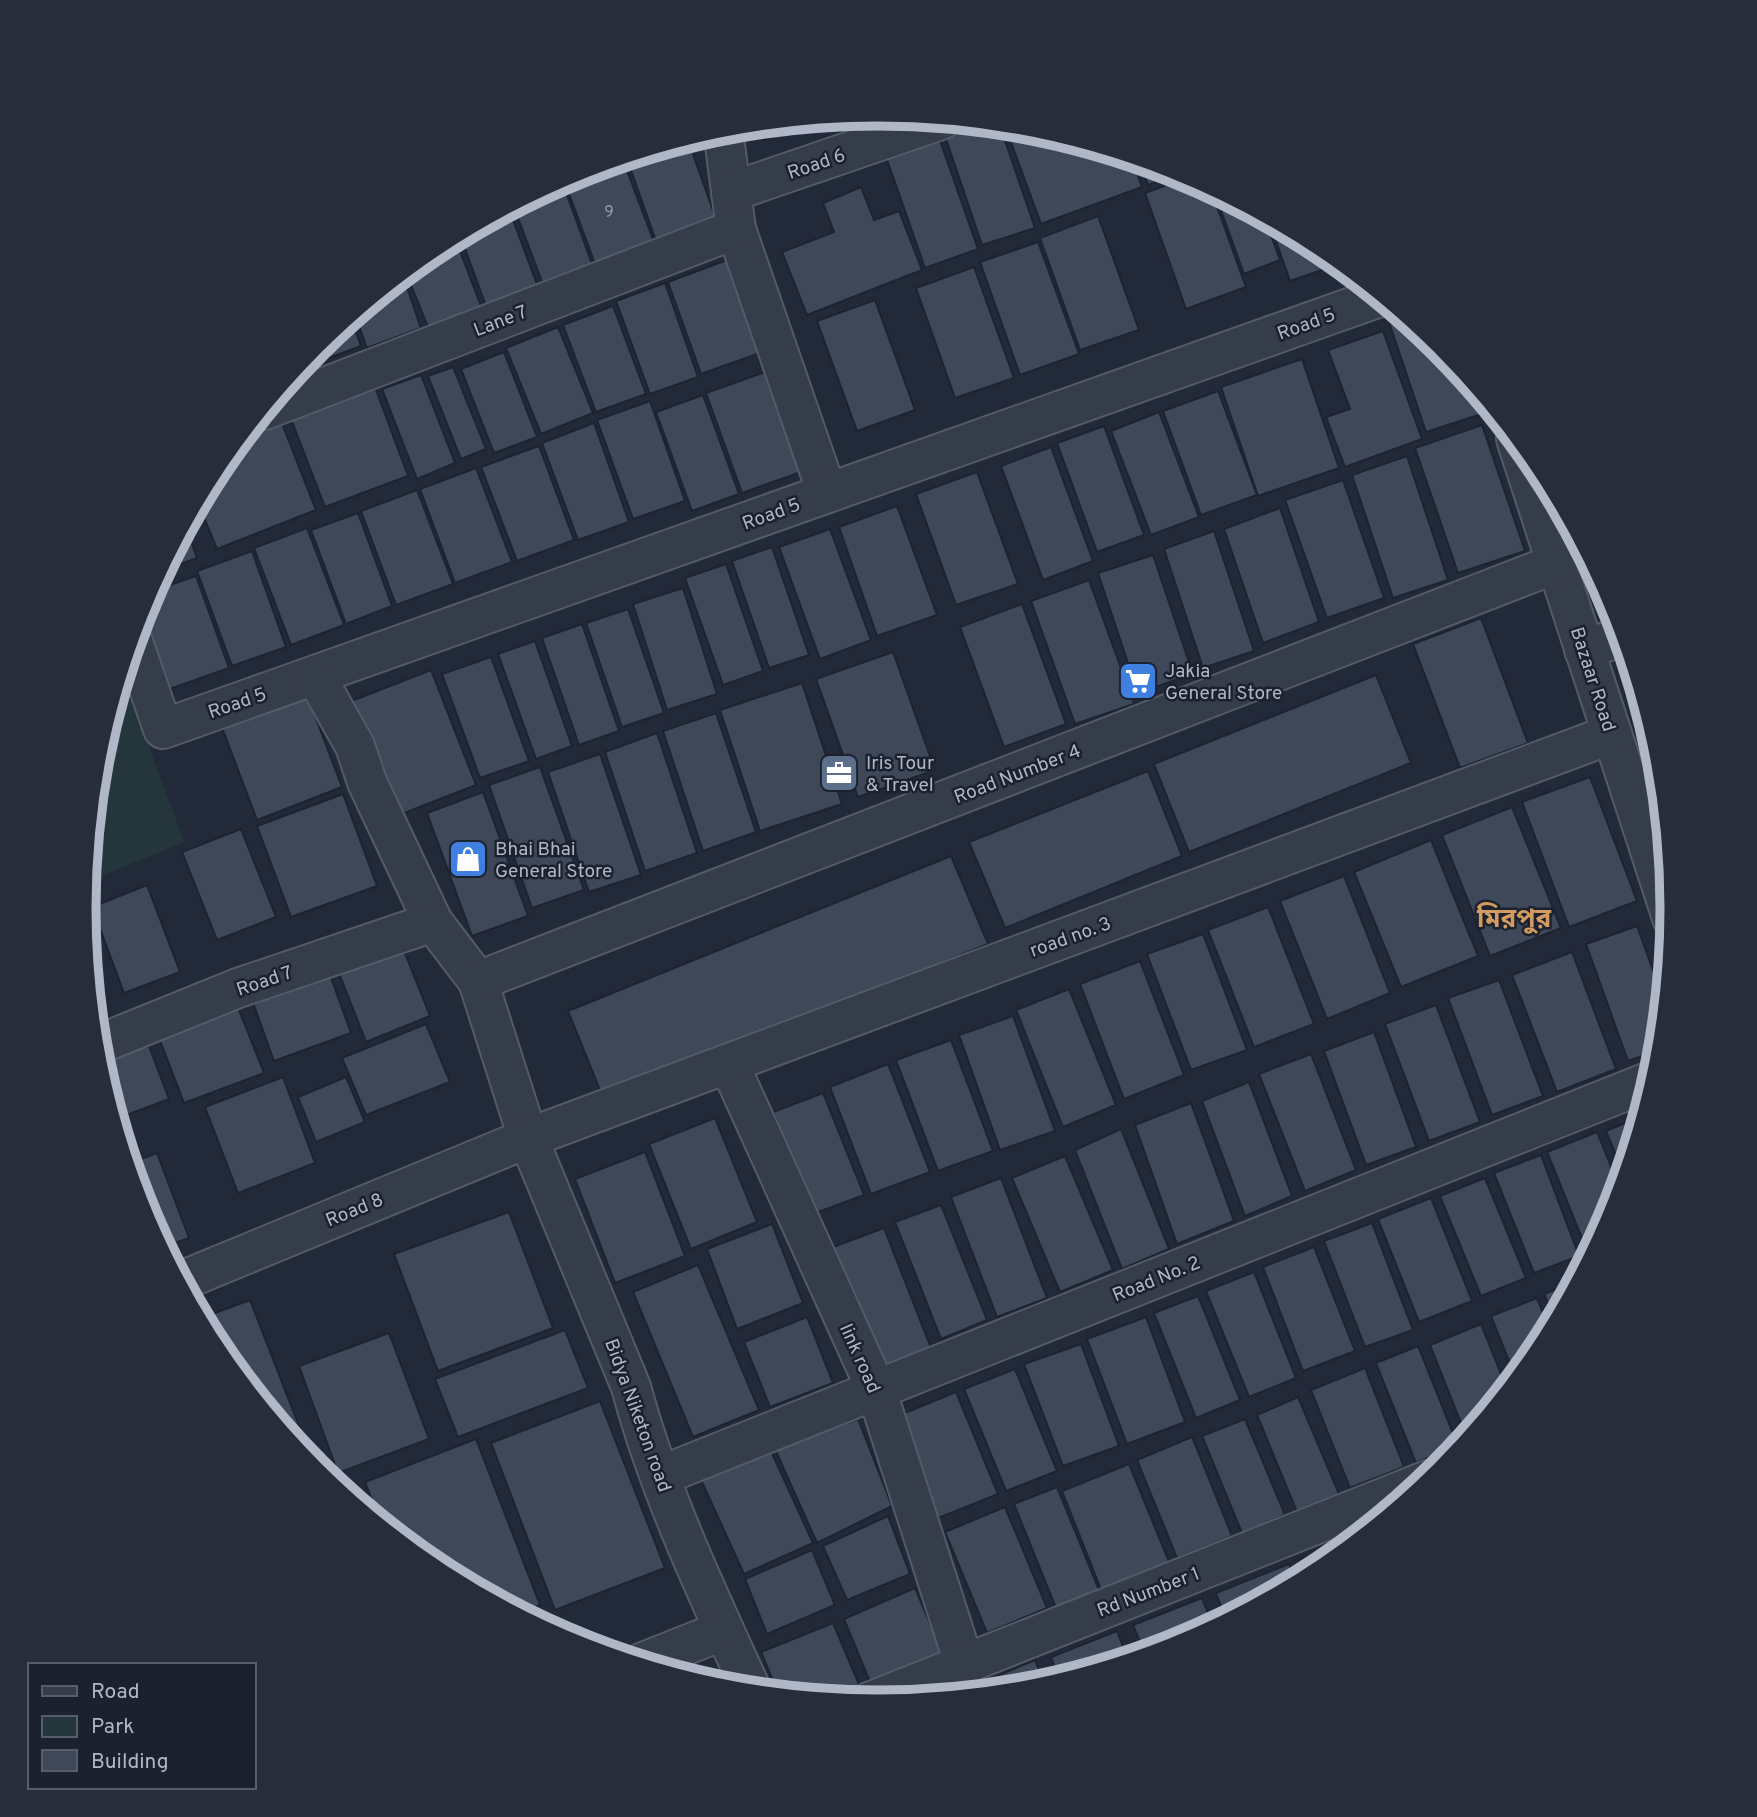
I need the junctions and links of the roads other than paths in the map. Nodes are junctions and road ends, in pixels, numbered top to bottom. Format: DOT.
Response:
graph roads {
  1 [pos="919,128"];
  2 [pos="724,141"];
  3 [pos="731,192"];
  4 [pos="736,229"];
  5 [pos="1370,300"];
  6 [pos="281,404"];
  7 [pos="1539,490"];
  8 [pos="827,493"];
  9 [pos="1555,564"];
  10 [pos="1612,640"];
  11 [pos="1584,650"];
  12 [pos="138,657"];
  13 [pos="315,675"];
  14 [pos="1612,734"];
  15 [pos="1648,797"];
  16 [pos="1658,848"];
  17 [pos="433,922"];
  18 [pos="478,981"];
  19 [pos="108,1041"];
  20 [pos="729,1064"];
  21 [pos="1640,1085"];
  22 [pos="528,1138"];
  23 [pos="189,1277"];
  24 [pos="876,1389"];
  25 [pos="660,1476"];
  26 [pos="1401,1491"];
  27 [pos="724,1630"];
  28 [pos="655,1658"];
  29 [pos="964,1663"];
  30 [pos="747,1679"];
  31 [pos="898,1690"];
  1 -- 3 [label="street, Road 6"];
  2 -- 3 [label="street"];
  3 -- 4 [label="street"];
  4 -- 6 [label="street, Lane 7"];
  4 -- 8 [label="street"];
  5 -- 8 [label="street, Road 5"];
  7 -- 9 [label="street, Bazaar Road"];
  8 -- 13 [label="street, Road 5"];
  9 -- 11 [label="street, Bazaar Road"];
  9 -- 18 [label="street, Road Number 4"];
  10 -- 11 [label="street"];
  11 -- 14 [label="street, Bazaar Road"];
  12 -- 13 [label="street, Road 5"];
  13 -- 17 [label="street, Bidya Niketon road"];
  14 -- 15 [label="street, Bazaar Road"];
  14 -- 20 [label="street, road no. 3"];
  15 -- 16 [label="street, Bazaar Road"];
  17 -- 18 [label="street, Bidya Niketon road"];
  17 -- 19 [label="street, Road 7"];
  18 -- 22 [label="street, Bidya Niketon road"];
  20 -- 22 [label="street, road no. 3"];
  20 -- 24 [label="street, link road"];
  21 -- 24 [label="street, Road No. 2"];
  22 -- 23 [label="street, Road 8"];
  22 -- 25 [label="street, Bidya Niketon road"];
  24 -- 25 [label="street, Road No. 2"];
  24 -- 29 [label="street, link road"];
  25 -- 27 [label="street, Bidya Niketon road"];
  26 -- 29 [label="street, Rd Number 1"];
  27 -- 28 [label="street"];
  27 -- 30 [label="street, Bidya Niketon road"];
  29 -- 31 [label="street, Rd Number 1"];
}
